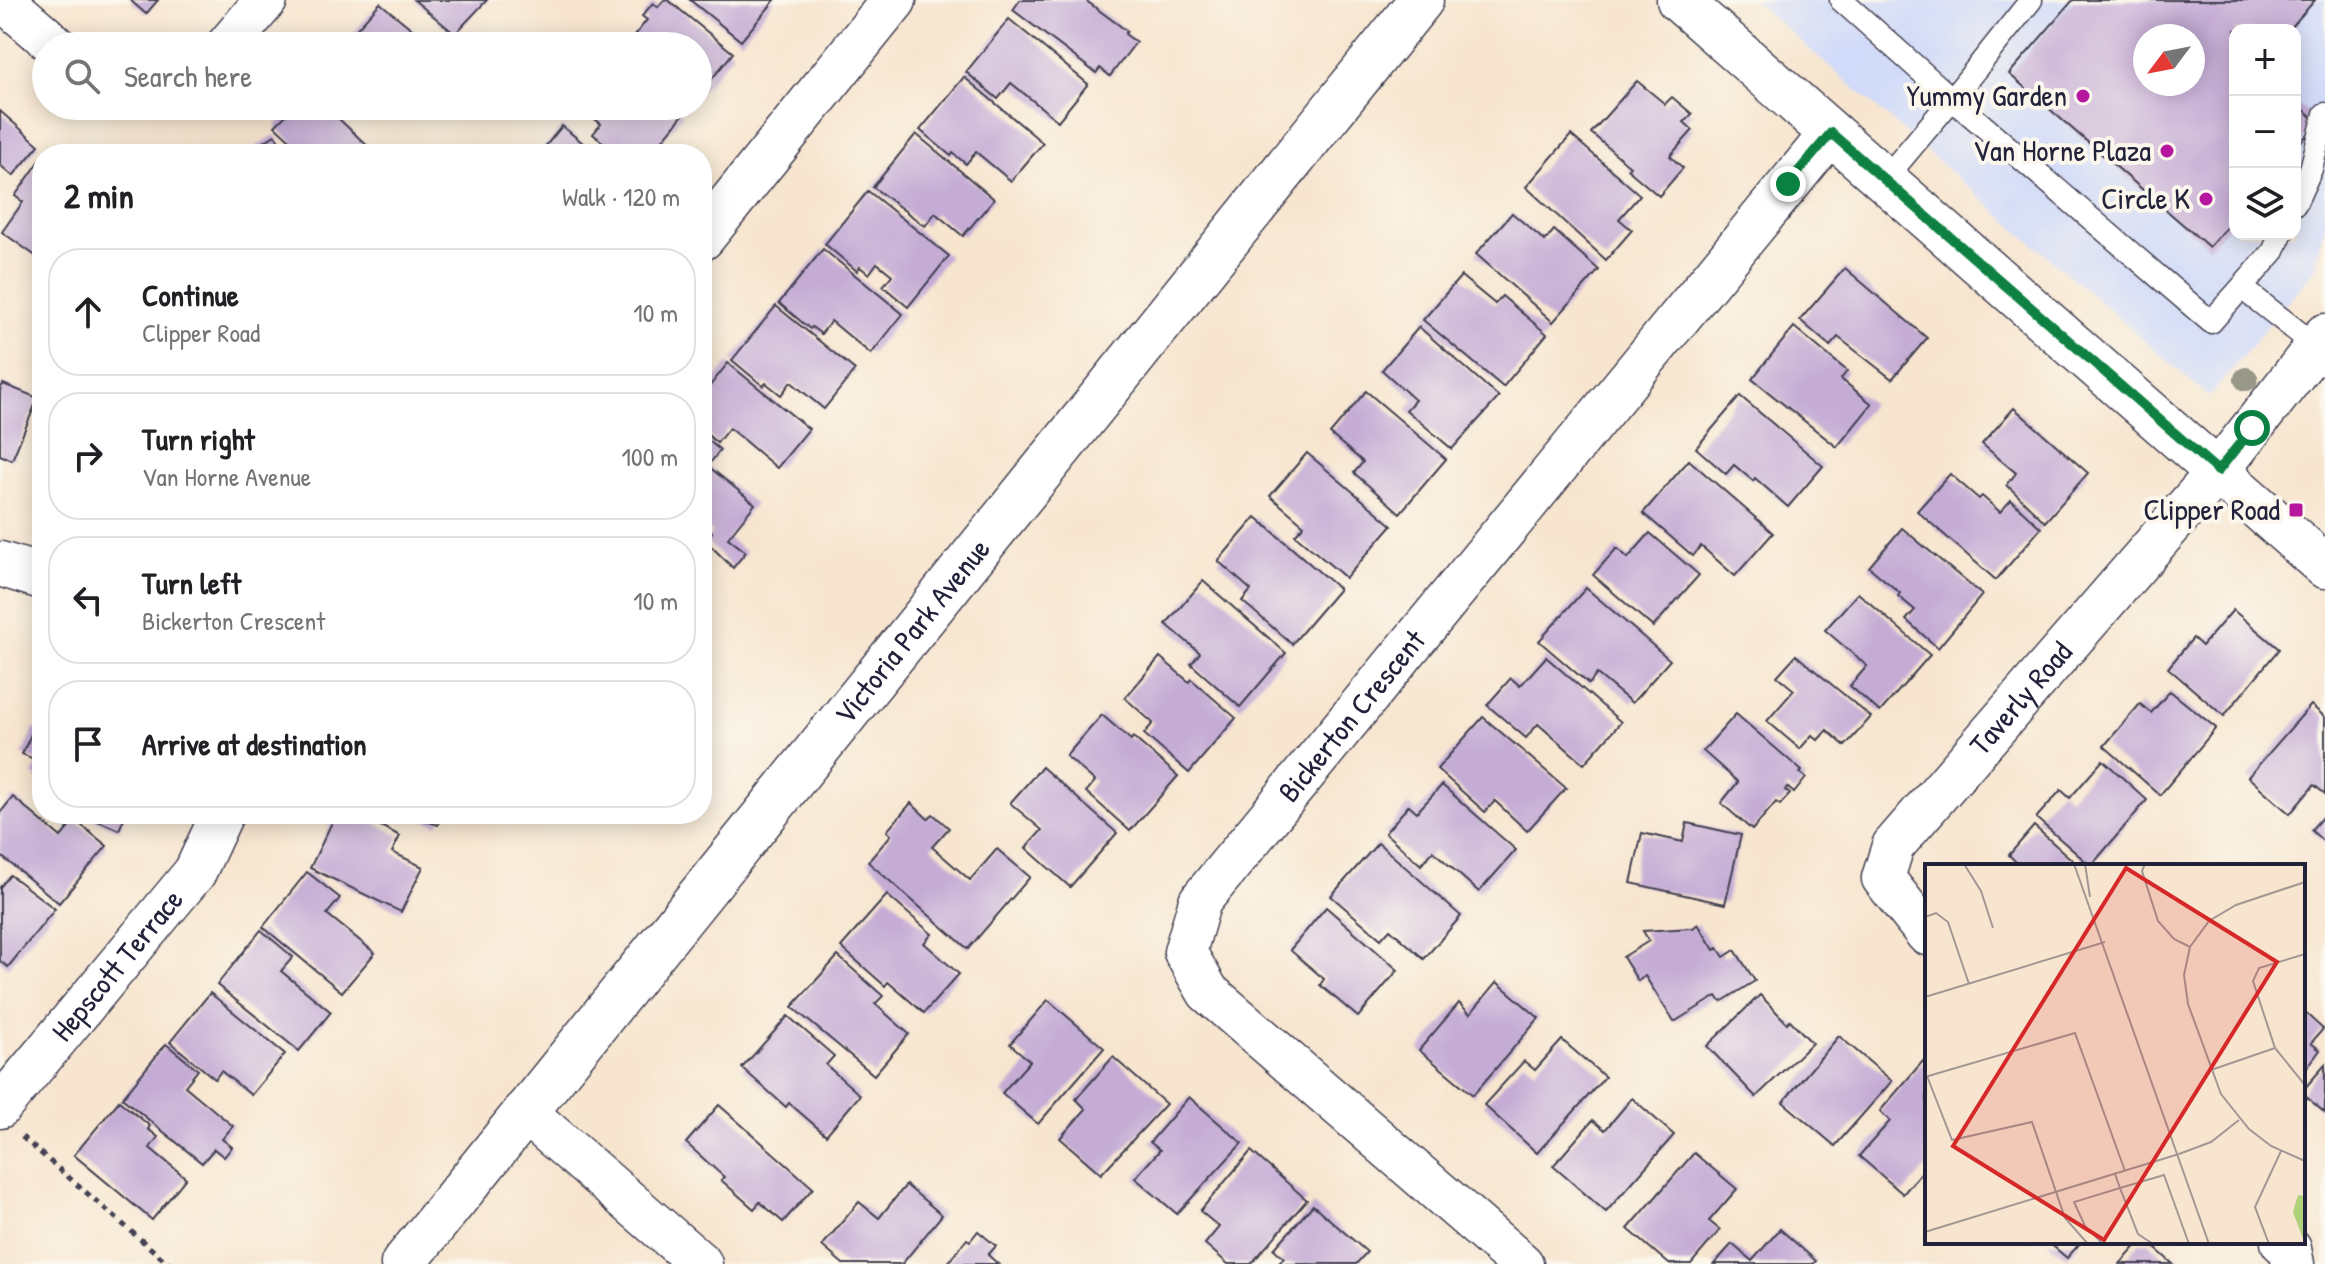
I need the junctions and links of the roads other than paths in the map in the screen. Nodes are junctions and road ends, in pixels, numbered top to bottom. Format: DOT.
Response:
graph roads {
  1 [pos="3,0"];
  2 [pos="266,0"];
  3 [pos="894,0"];
  4 [pos="1421,0"];
  5 [pos="1679,0"];
  6 [pos="1841,0"];
  7 [pos="2031,0"];
  8 [pos="40,32"];
  9 [pos="239,32"];
  10 [pos="1952,99"];
  11 [pos="2325,114"];
  12 [pos="1831,133"];
  13 [pos="1884,180"];
  14 [pos="2301,191"];
  15 [pos="712,226"];
  16 [pos="2278,240"];
  17 [pos="2242,288"];
  18 [pos="2320,340"];
  19 [pos="2218,471"];
  20 [pos="0,564"];
  21 [pos="2325,566"];
  22 [pos="32,574"];
  23 [pos="217,824"];
  24 [pos="1925,931"];
  25 [pos="524,1111"];
  26 [pos="10,1121"];
  27 [pos="2284,1244"];
  28 [pos="403,1264"];
  29 [pos="701,1264"];
  30 [pos="1522,1264"];
  31 [pos="2293,1264"];
  1 -- 8 [label="street"];
  2 -- 9 [label="street"];
  3 -- 15 [label="main road"];
  4 -- 25 [label="main road, Victoria Park Avenue"];
  5 -- 12 [label="main road"];
  6 -- 10 [label="lane"];
  7 -- 10 [label="lane"];
  10 -- 13 [label="lane"];
  10 -- 17 [label="lane"];
  11 -- 14 [label="lane"];
  12 -- 13 [label="main road"];
  12 -- 30 [label="street, Bickerton Crescent"];
  13 -- 19 [label="main road"];
  16 -- 17 [label="lane"];
  17 -- 18 [label="lane"];
  18 -- 19 [label="street"];
  19 -- 21 [label="main road"];
  19 -- 24 [label="street, Taverly Road"];
  20 -- 22 [label="main road"];
  23 -- 26 [label="street, Hepscott Terrace"];
  25 -- 28 [label="main road, Victoria Park Avenue"];
  25 -- 29 [label="street"];
  27 -- 31 [label="street"];
}
